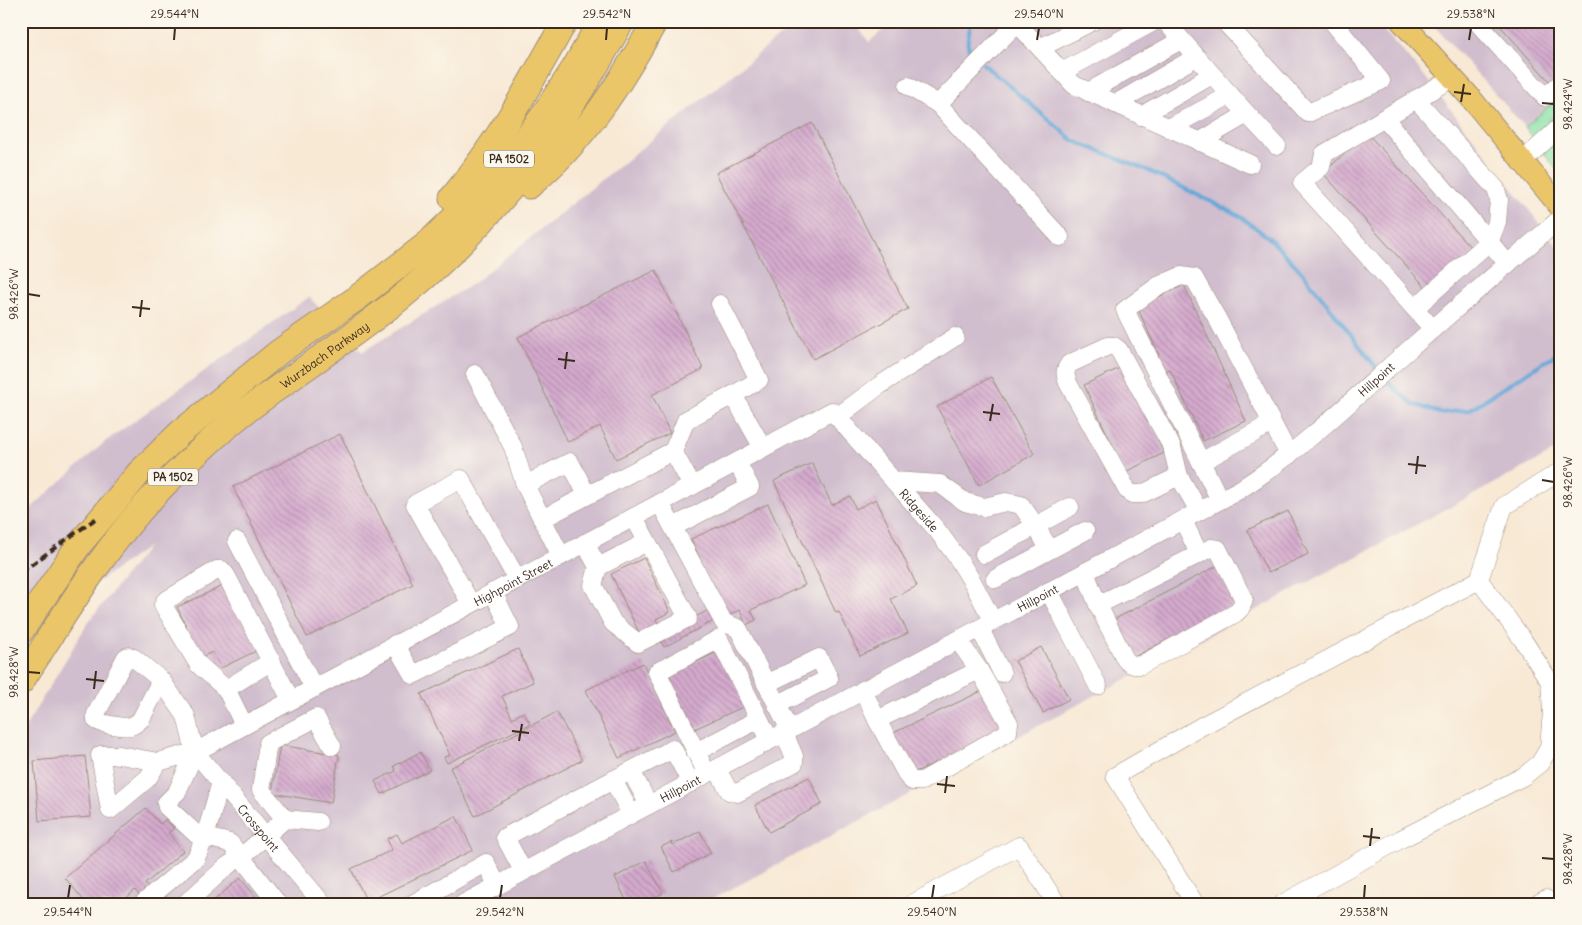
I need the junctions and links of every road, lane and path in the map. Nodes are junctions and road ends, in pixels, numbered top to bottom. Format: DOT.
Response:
graph roads {
  1 [pos="565,21"];
  2 [pos="601,21"];
  3 [pos="622,21"];
  4 [pos="654,21"];
  5 [pos="1093,21"];
  6 [pos="1155,21"];
  7 [pos="1165,21"];
  8 [pos="1224,21"];
  9 [pos="1332,21"];
  10 [pos="1401,21"];
  11 [pos="1476,21"];
  12 [pos="1018,22"];
  13 [pos="1181,40"];
  14 [pos="1040,48"];
  15 [pos="1196,57"];
  16 [pos="1062,72"];
  17 [pos="1212,75"];
  18 [pos="1452,78"];
  19 [pos="1561,83"];
  20 [pos="908,86"];
  21 [pos="1088,92"];
  22 [pos="1230,95"];
  23 [pos="1416,99"];
  24 [pos="938,104"];
  25 [pos="1115,104"];
  26 [pos="1247,114"];
  27 [pos="1141,116"];
  28 [pos="1384,118"];
  29 [pos="1561,126"];
  30 [pos="1169,128"];
  31 [pos="1199,142"];
  32 [pos="1277,146"];
  33 [pos="1523,161"];
  34 [pos="1250,164"];
  35 [pos="1561,208"];
  36 [pos="1561,218"];
  37 [pos="470,235"];
  38 [pos="1060,237"];
  39 [pos="1490,241"];
  40 [pos="1508,264"];
  41 [pos="390,273"];
  42 [pos="720,304"];
  43 [pos="1414,308"];
  44 [pos="1433,329"];
  45 [pos="956,337"];
  46 [pos="475,374"];
  47 [pos="733,394"];
  48 [pos="834,414"];
  49 [pos="1272,423"];
  50 [pos="763,448"];
  51 [pos="673,451"];
  52 [pos="1289,455"];
  53 [pos="737,462"];
  54 [pos="1201,462"];
  55 [pos="1561,471"];
  56 [pos="1179,476"];
  57 [pos="894,482"];
  58 [pos="525,485"];
  59 [pos="692,486"];
  60 [pos="587,495"];
  61 [pos="1220,500"];
  62 [pos="660,503"];
  63 [pos="1070,507"];
  64 [pos="1199,511"];
  65 [pos="634,517"];
  66 [pos="542,519"];
  67 [pos="1183,520"];
  68 [pos="1036,526"];
  69 [pos="673,527"];
  70 [pos="1085,530"];
  71 [pos="238,541"];
  72 [pos="586,542"];
  73 [pos="647,542"];
  74 [pos="1049,549"];
  75 [pos="984,554"];
  76 [pos="1199,554"];
  77 [pos="561,556"];
  78 [pos="598,567"];
  79 [pos="1085,572"];
  80 [pos="517,579"];
  81 [pos="995,579"];
  82 [pos="1479,580"];
  83 [pos="1050,591"];
  84 [pos="493,592"];
  85 [pos="471,604"];
  86 [pos="1098,604"];
  87 [pos="987,625"];
  88 [pos="21,631"];
  89 [pos="958,640"];
  90 [pos="395,644"];
  91 [pos="272,661"];
  92 [pos="979,670"];
  93 [pos="1002,673"];
  94 [pos="161,680"];
  95 [pos="21,682"];
  96 [pos="766,684"];
  97 [pos="1098,686"];
  98 [pos="314,688"];
  99 [pos="226,689"];
  100 [pos="863,690"];
  101 [pos="291,700"];
  102 [pos="777,705"];
  103 [pos="759,719"];
  104 [pos="877,720"];
  105 [pos="244,725"];
  106 [pos="781,734"];
  107 [pos="332,746"];
  108 [pos="195,752"];
  109 [pos="696,752"];
  110 [pos="158,762"];
  111 [pos="631,771"];
  112 [pos="712,772"];
  113 [pos="613,780"];
  114 [pos="221,782"];
  115 [pos="691,783"];
  116 [pos="649,805"];
  117 [pos="631,814"];
  118 [pos="285,819"];
  119 [pos="318,822"];
  120 [pos="265,835"];
  121 [pos="204,837"];
  122 [pos="241,857"];
  123 [pos="523,871"];
  124 [pos="497,885"];
  125 [pos="142,904"];
  126 [pos="185,904"];
  127 [pos="278,904"];
  128 [pos="323,904"];
  129 [pos="412,904"];
  130 [pos="463,904"];
  131 [pos="912,904"];
  132 [pos="1058,904"];
  133 [pos="1195,904"];
  134 [pos="1282,904"];
  1 -- 41 [label="highway"];
  2 -- 41 [label="highway, PA 1502"];
  3 -- 37 [label="highway, Wurzbach Parkway / PA 1502"];
  4 -- 37 [label="highway"];
  5 -- 14 [label="street"];
  6 -- 16 [label="street"];
  7 -- 13 [label="street"];
  8 -- 9 [label="street"];
  10 -- 18 [label="main road"];
  11 -- 19 [label="street"];
  12 -- 14 [label="street"];
  12 -- 24 [label="street"];
  13 -- 15 [label="street"];
  13 -- 21 [label="street"];
  14 -- 16 [label="street"];
  15 -- 17 [label="street"];
  15 -- 25 [label="street"];
  16 -- 21 [label="street"];
  17 -- 22 [label="street"];
  17 -- 27 [label="street"];
  18 -- 23 [label="street"];
  18 -- 33 [label="main road"];
  20 -- 24 [label="street"];
  21 -- 25 [label="street"];
  22 -- 26 [label="street"];
  22 -- 30 [label="street"];
  23 -- 28 [label="street"];
  23 -- 39 [label="street"];
  24 -- 38 [label="street"];
  25 -- 27 [label="street"];
  26 -- 31 [label="street"];
  26 -- 32 [label="street"];
  27 -- 30 [label="street"];
  28 -- 39 [label="street"];
  28 -- 43 [label="street"];
  29 -- 33 [label="street"];
  30 -- 31 [label="street"];
  31 -- 34 [label="street"];
  33 -- 35 [label="main road"];
  36 -- 40 [label="street, Hillpoint"];
  37 -- 95 [label="highway, Wurzbach Parkway / PA 1502"];
  39 -- 40 [label="street"];
  39 -- 43 [label="street"];
  40 -- 44 [label="street, Hillpoint"];
  41 -- 88 [label="highway, PA 1502"];
  42 -- 47 [label="street"];
  43 -- 44 [label="street"];
  44 -- 52 [label="street, Hillpoint"];
  45 -- 48 [label="street, Highpoint Street"];
  46 -- 58 [label="street"];
  47 -- 50 [label="street"];
  47 -- 51 [label="street"];
  48 -- 50 [label="street, Highpoint Street"];
  48 -- 57 [label="street, Ridgeside"];
  49 -- 52 [label="street"];
  49 -- 54 [label="street"];
  49 -- 54 [label="street"];
  50 -- 53 [label="street, Highpoint Street"];
  51 -- 59 [label="street"];
  51 -- 60 [label="street"];
  52 -- 61 [label="street, Hillpoint"];
  53 -- 59 [label="street, Highpoint Street"];
  53 -- 69 [label="street"];
  54 -- 61 [label="street"];
  55 -- 82 [label="street"];
  56 -- 56 [label="street"];
  56 -- 64 [label="street"];
  57 -- 68 [label="street"];
  57 -- 87 [label="street, Ridgeside"];
  58 -- 60 [label="street"];
  58 -- 66 [label="street"];
  59 -- 62 [label="street, Highpoint Street"];
  60 -- 66 [label="street"];
  61 -- 64 [label="street, Hillpoint"];
  62 -- 65 [label="street, Highpoint Street"];
  62 -- 69 [label="street"];
  63 -- 68 [label="street"];
  64 -- 67 [label="street, Hillpoint"];
  65 -- 72 [label="street, Highpoint Street"];
  65 -- 73 [label="street"];
  66 -- 77 [label="street"];
  67 -- 76 [label="street"];
  67 -- 79 [label="street, Hillpoint"];
  68 -- 74 [label="street"];
  68 -- 75 [label="street"];
  69 -- 96 [label="street"];
  70 -- 74 [label="street"];
  71 -- 98 [label="street"];
  72 -- 77 [label="street, Highpoint Street"];
  72 -- 78 [label="street"];
  73 -- 78 [label="street"];
  73 -- 78 [label="street"];
  74 -- 81 [label="street"];
  76 -- 86 [label="street"];
  76 -- 86 [label="street"];
  77 -- 80 [label="street, Highpoint Street"];
  79 -- 83 [label="street, Hillpoint"];
  79 -- 86 [label="street"];
  80 -- 84 [label="street, Highpoint Street"];
  80 -- 85 [label="street"];
  82 -- 133 [label="street"];
  82 -- 134 [label="street"];
  83 -- 87 [label="street, Hillpoint"];
  83 -- 97 [label="street"];
  84 -- 85 [label="street, Highpoint Street"];
  84 -- 90 [label="street"];
  85 -- 90 [label="street, Highpoint Street"];
  87 -- 89 [label="street, Hillpoint"];
  87 -- 93 [label="street, Ridgeside"];
  89 -- 92 [label="street"];
  89 -- 100 [label="street, Hillpoint"];
  90 -- 98 [label="street, Highpoint Street"];
  91 -- 99 [label="street"];
  91 -- 99 [label="street"];
  91 -- 101 [label="street"];
  92 -- 104 [label="street"];
  92 -- 104 [label="street"];
  94 -- 108 [label="street"];
  96 -- 102 [label="street"];
  96 -- 102 [label="street"];
  98 -- 101 [label="street, Highpoint Street"];
  99 -- 105 [label="street"];
  100 -- 104 [label="street"];
  100 -- 106 [label="street, Hillpoint"];
  101 -- 105 [label="street, Highpoint Street"];
  102 -- 106 [label="street"];
  103 -- 106 [label="street"];
  103 -- 109 [label="street"];
  103 -- 109 [label="street"];
  105 -- 108 [label="street, Highpoint Street"];
  106 -- 112 [label="street, Hillpoint"];
  106 -- 112 [label="street"];
  107 -- 118 [label="street"];
  108 -- 110 [label="street, Highpoint Street"];
  108 -- 114 [label="street, Crosspoint"];
  108 -- 121 [label="street"];
  109 -- 112 [label="street"];
  111 -- 113 [label="street"];
  111 -- 115 [label="street"];
  111 -- 116 [label="street"];
  112 -- 115 [label="street, Hillpoint"];
  113 -- 117 [label="street"];
  113 -- 123 [label="street"];
  114 -- 120 [label="street, Crosspoint"];
  114 -- 121 [label="street"];
  115 -- 116 [label="street, Hillpoint"];
  116 -- 117 [label="street, Hillpoint"];
  117 -- 123 [label="street, Hillpoint"];
  118 -- 119 [label="street"];
  118 -- 120 [label="street"];
  120 -- 122 [label="street"];
  120 -- 128 [label="street, Crosspoint"];
  121 -- 122 [label="street"];
  121 -- 125 [label="street"];
  122 -- 126 [label="street"];
  122 -- 127 [label="street"];
  123 -- 124 [label="street, Hillpoint"];
  124 -- 129 [label="street"];
  124 -- 130 [label="street, Hillpoint"];
  131 -- 132 [label="street"];
}
